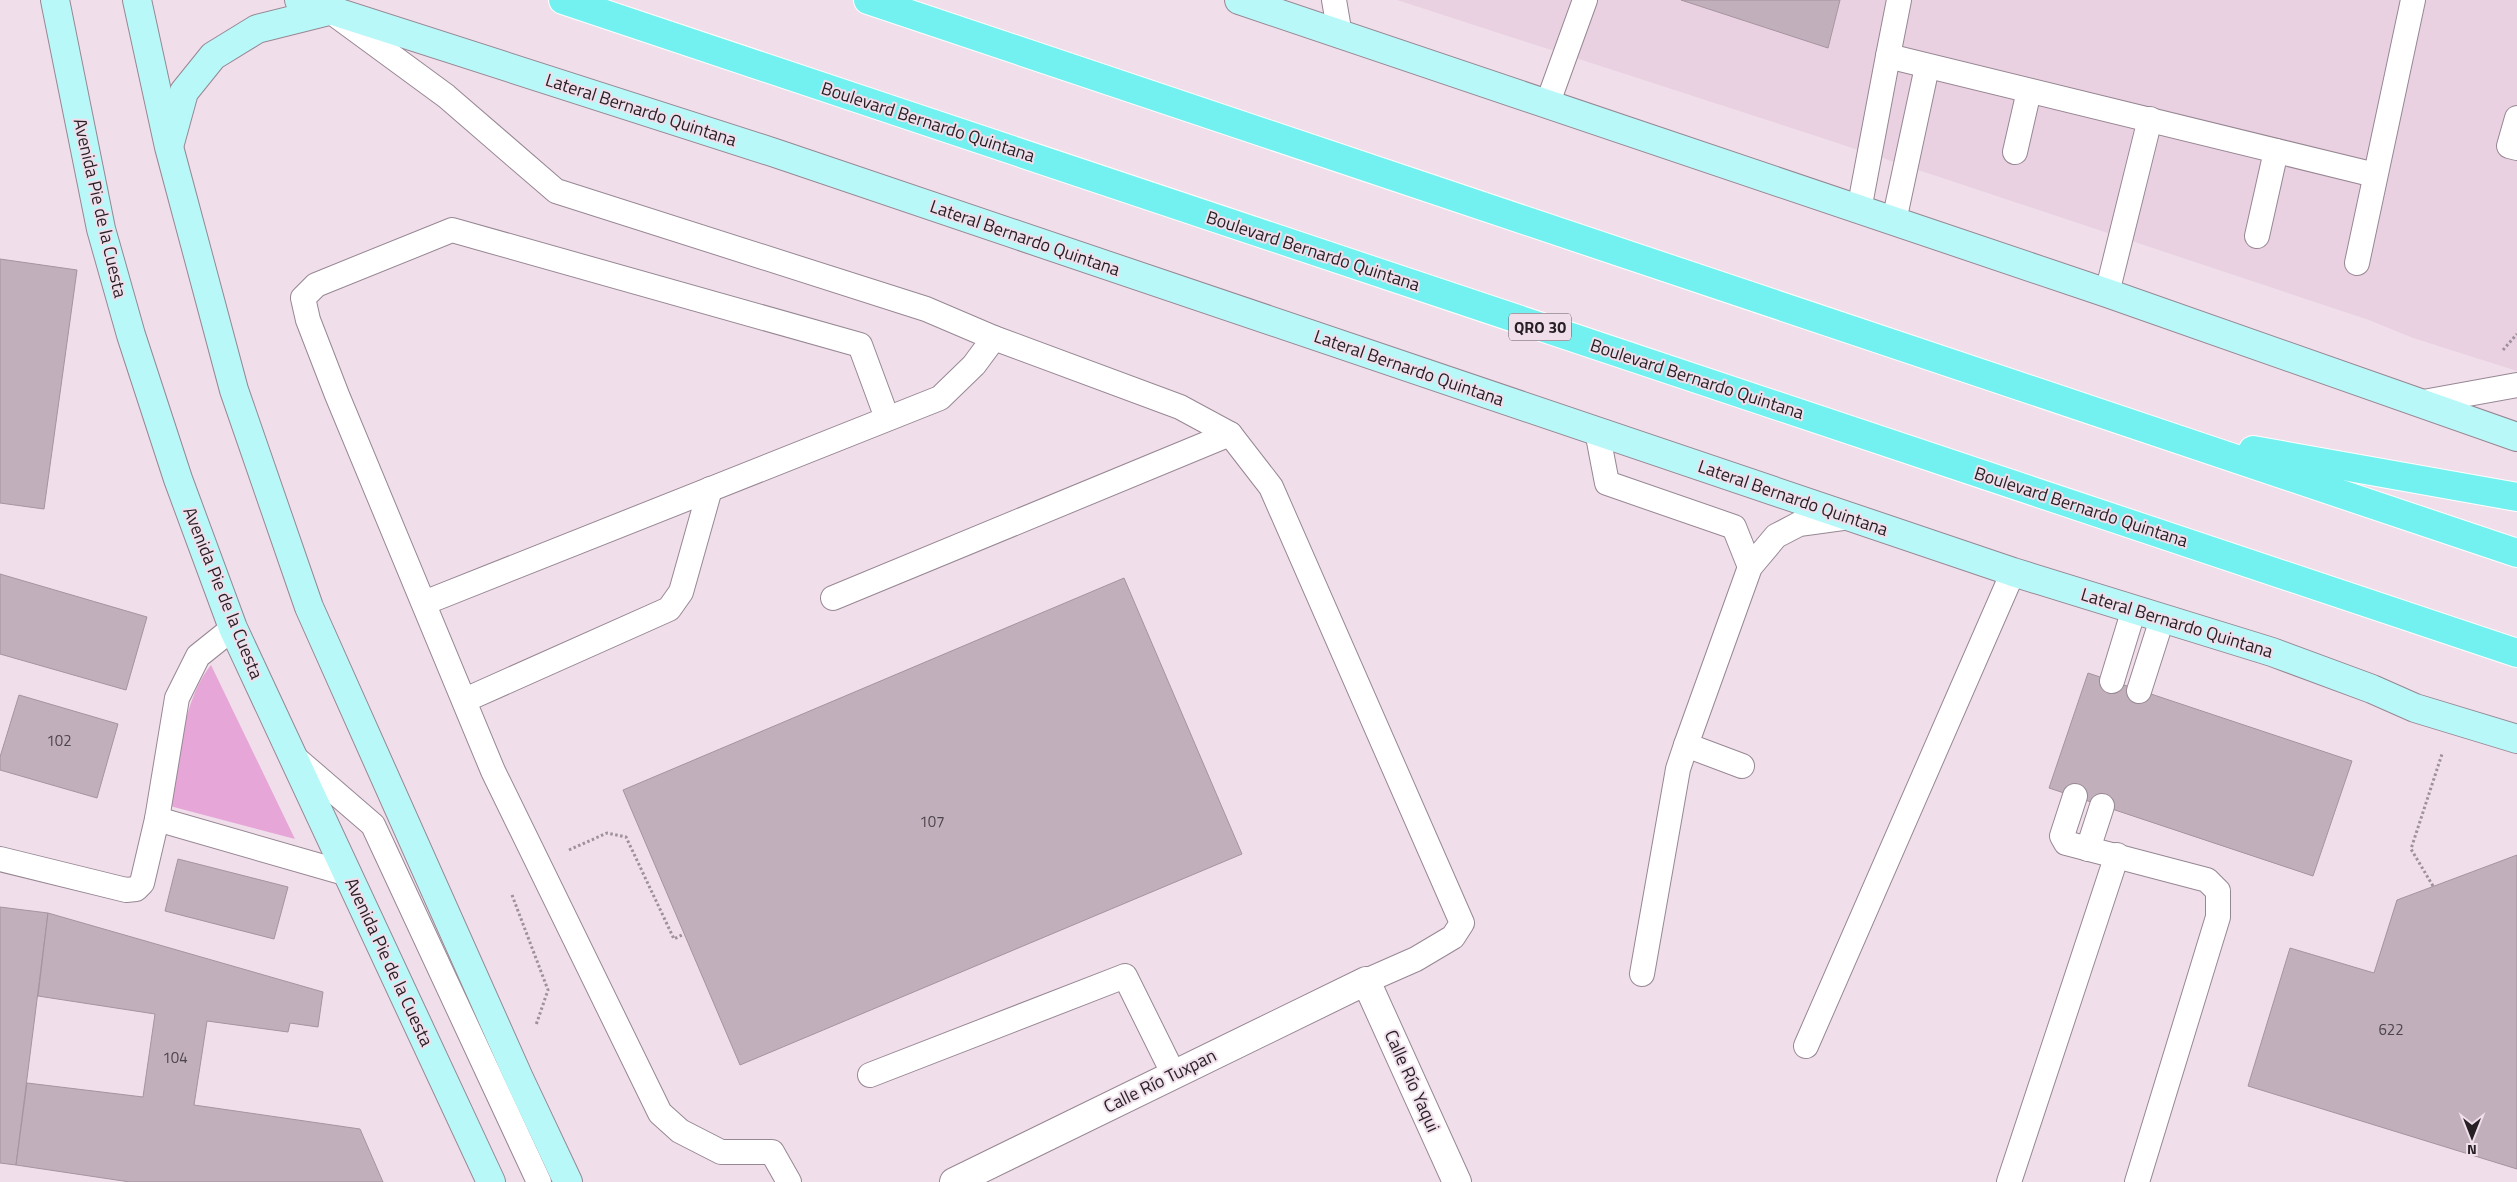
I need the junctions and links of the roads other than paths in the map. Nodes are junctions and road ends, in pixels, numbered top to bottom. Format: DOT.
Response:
graph roads {
  1 [pos="55,0"];
  2 [pos="137,0"];
  3 [pos="299,0"];
  4 [pos="563,0"];
  5 [pos="868,0"];
  6 [pos="1239,0"];
  7 [pos="1334,0"];
  8 [pos="1585,0"];
  9 [pos="1899,0"];
  10 [pos="2413,0"];
  11 [pos="1265,5"];
  12 [pos="329,11"];
  13 [pos="1340,35"];
  14 [pos="1888,56"];
  15 [pos="1927,67"];
  16 [pos="2029,90"];
  17 [pos="1547,105"];
  18 [pos="2517,118"];
  19 [pos="2150,119"];
  20 [pos="169,146"];
  21 [pos="2517,148"];
  22 [pos="2276,151"];
  23 [pos="2015,152"];
  24 [pos="2375,175"];
  25 [pos="1859,210"];
  26 [pos="1894,221"];
  27 [pos="2257,236"];
  28 [pos="2357,263"];
  29 [pos="2107,293"];
  30 [pos="994,338"];
  31 [pos="2517,385"];
  32 [pos="2418,403"];
  33 [pos="887,418"];
  34 [pos="1597,431"];
  35 [pos="1230,434"];
  36 [pos="2161,434"];
  37 [pos="2517,436"];
  38 [pos="710,489"];
  39 [pos="2517,497"];
  40 [pos="1850,517"];
  41 [pos="2517,553"];
  42 [pos="1750,567"];
  43 [pos="2013,572"];
  44 [pos="833,598"];
  45 [pos="424,603"];
  46 [pos="2134,610"];
  47 [pos="2162,619"];
  48 [pos="233,628"];
  49 [pos="2517,653"];
  50 [pos="2112,681"];
  51 [pos="2139,691"];
  52 [pos="465,700"];
  53 [pos="2517,739"];
  54 [pos="1686,745"];
  55 [pos="293,756"];
  56 [pos="1742,766"];
  57 [pos="2075,796"];
  58 [pos="2102,806"];
  59 [pos="158,819"];
  60 [pos="2088,849"];
  61 [pos="2117,855"];
  62 [pos="0,859"];
  63 [pos="348,874"];
  64 [pos="1642,974"];
  65 [pos="1366,981"];
  66 [pos="1806,1046"];
  67 [pos="870,1075"];
  68 [pos="1174,1075"];
  69 [pos="491,1182"];
  70 [pos="539,1182"];
  71 [pos="568,1182"];
  72 [pos="789,1182"];
  73 [pos="954,1182"];
  74 [pos="1457,1182"];
  75 [pos="2009,1182"];
  76 [pos="2137,1182"];
  1 -- 48 [label="street, Avenida Pie de la Cuesta"];
  2 -- 20 [label="street"];
  3 -- 12 [label="street, Lateral Bernardo Quintana"];
  4 -- 49 [label="main road, Boulevard Bernardo Quintana / QRO 30"];
  5 -- 36 [label="main road"];
  6 -- 11 [label="street"];
  7 -- 13 [label="lane"];
  8 -- 17 [label="lane"];
  9 -- 14 [label="lane"];
  10 -- 24 [label="lane"];
  11 -- 13 [label="street"];
  12 -- 20 [label="street"];
  12 -- 30 [label="lane"];
  12 -- 34 [label="street, Lateral Bernardo Quintana"];
  13 -- 17 [label="street"];
  14 -- 15 [label="lane"];
  14 -- 25 [label="lane"];
  15 -- 16 [label="lane"];
  15 -- 26 [label="lane"];
  16 -- 19 [label="lane"];
  16 -- 23 [label="lane"];
  17 -- 25 [label="street"];
  18 -- 21 [label="lane"];
  19 -- 22 [label="lane"];
  19 -- 29 [label="lane"];
  20 -- 71 [label="street"];
  22 -- 24 [label="lane"];
  22 -- 27 [label="lane"];
  24 -- 28 [label="lane"];
  25 -- 26 [label="street"];
  26 -- 29 [label="street"];
  29 -- 32 [label="street"];
  30 -- 33 [label="lane"];
  30 -- 35 [label="lane"];
  31 -- 32 [label="lane"];
  32 -- 37 [label="street"];
  33 -- 38 [label="lane"];
  33 -- 45 [label="lane"];
  34 -- 40 [label="street, Lateral Bernardo Quintana"];
  34 -- 42 [label="lane"];
  35 -- 44 [label="lane"];
  35 -- 65 [label="lane"];
  36 -- 39 [label="main road"];
  36 -- 41 [label="main road"];
  38 -- 45 [label="lane"];
  38 -- 52 [label="lane"];
  40 -- 42 [label="lane"];
  40 -- 43 [label="street, Lateral Bernardo Quintana"];
  42 -- 54 [label="lane"];
  43 -- 46 [label="street, Lateral Bernardo Quintana"];
  43 -- 66 [label="lane"];
  45 -- 52 [label="lane"];
  46 -- 47 [label="street, Lateral Bernardo Quintana"];
  46 -- 50 [label="lane"];
  47 -- 51 [label="lane"];
  47 -- 53 [label="street, Lateral Bernardo Quintana"];
  48 -- 55 [label="street, Avenida Pie de la Cuesta"];
  48 -- 59 [label="lane"];
  52 -- 72 [label="lane"];
  54 -- 56 [label="lane"];
  54 -- 64 [label="lane"];
  55 -- 63 [label="street, Avenida Pie de la Cuesta"];
  55 -- 70 [label="lane"];
  57 -- 60 [label="lane"];
  58 -- 60 [label="lane"];
  59 -- 62 [label="lane"];
  59 -- 63 [label="lane"];
  60 -- 61 [label="lane"];
  61 -- 75 [label="lane"];
  61 -- 76 [label="lane"];
  63 -- 69 [label="street, Avenida Pie de la Cuesta"];
  65 -- 68 [label="street, Calle Río Tuxpan"];
  65 -- 74 [label="street, Calle Río Yaqui"];
  67 -- 68 [label="lane"];
  68 -- 73 [label="street, Calle Río Tuxpan"];
}
